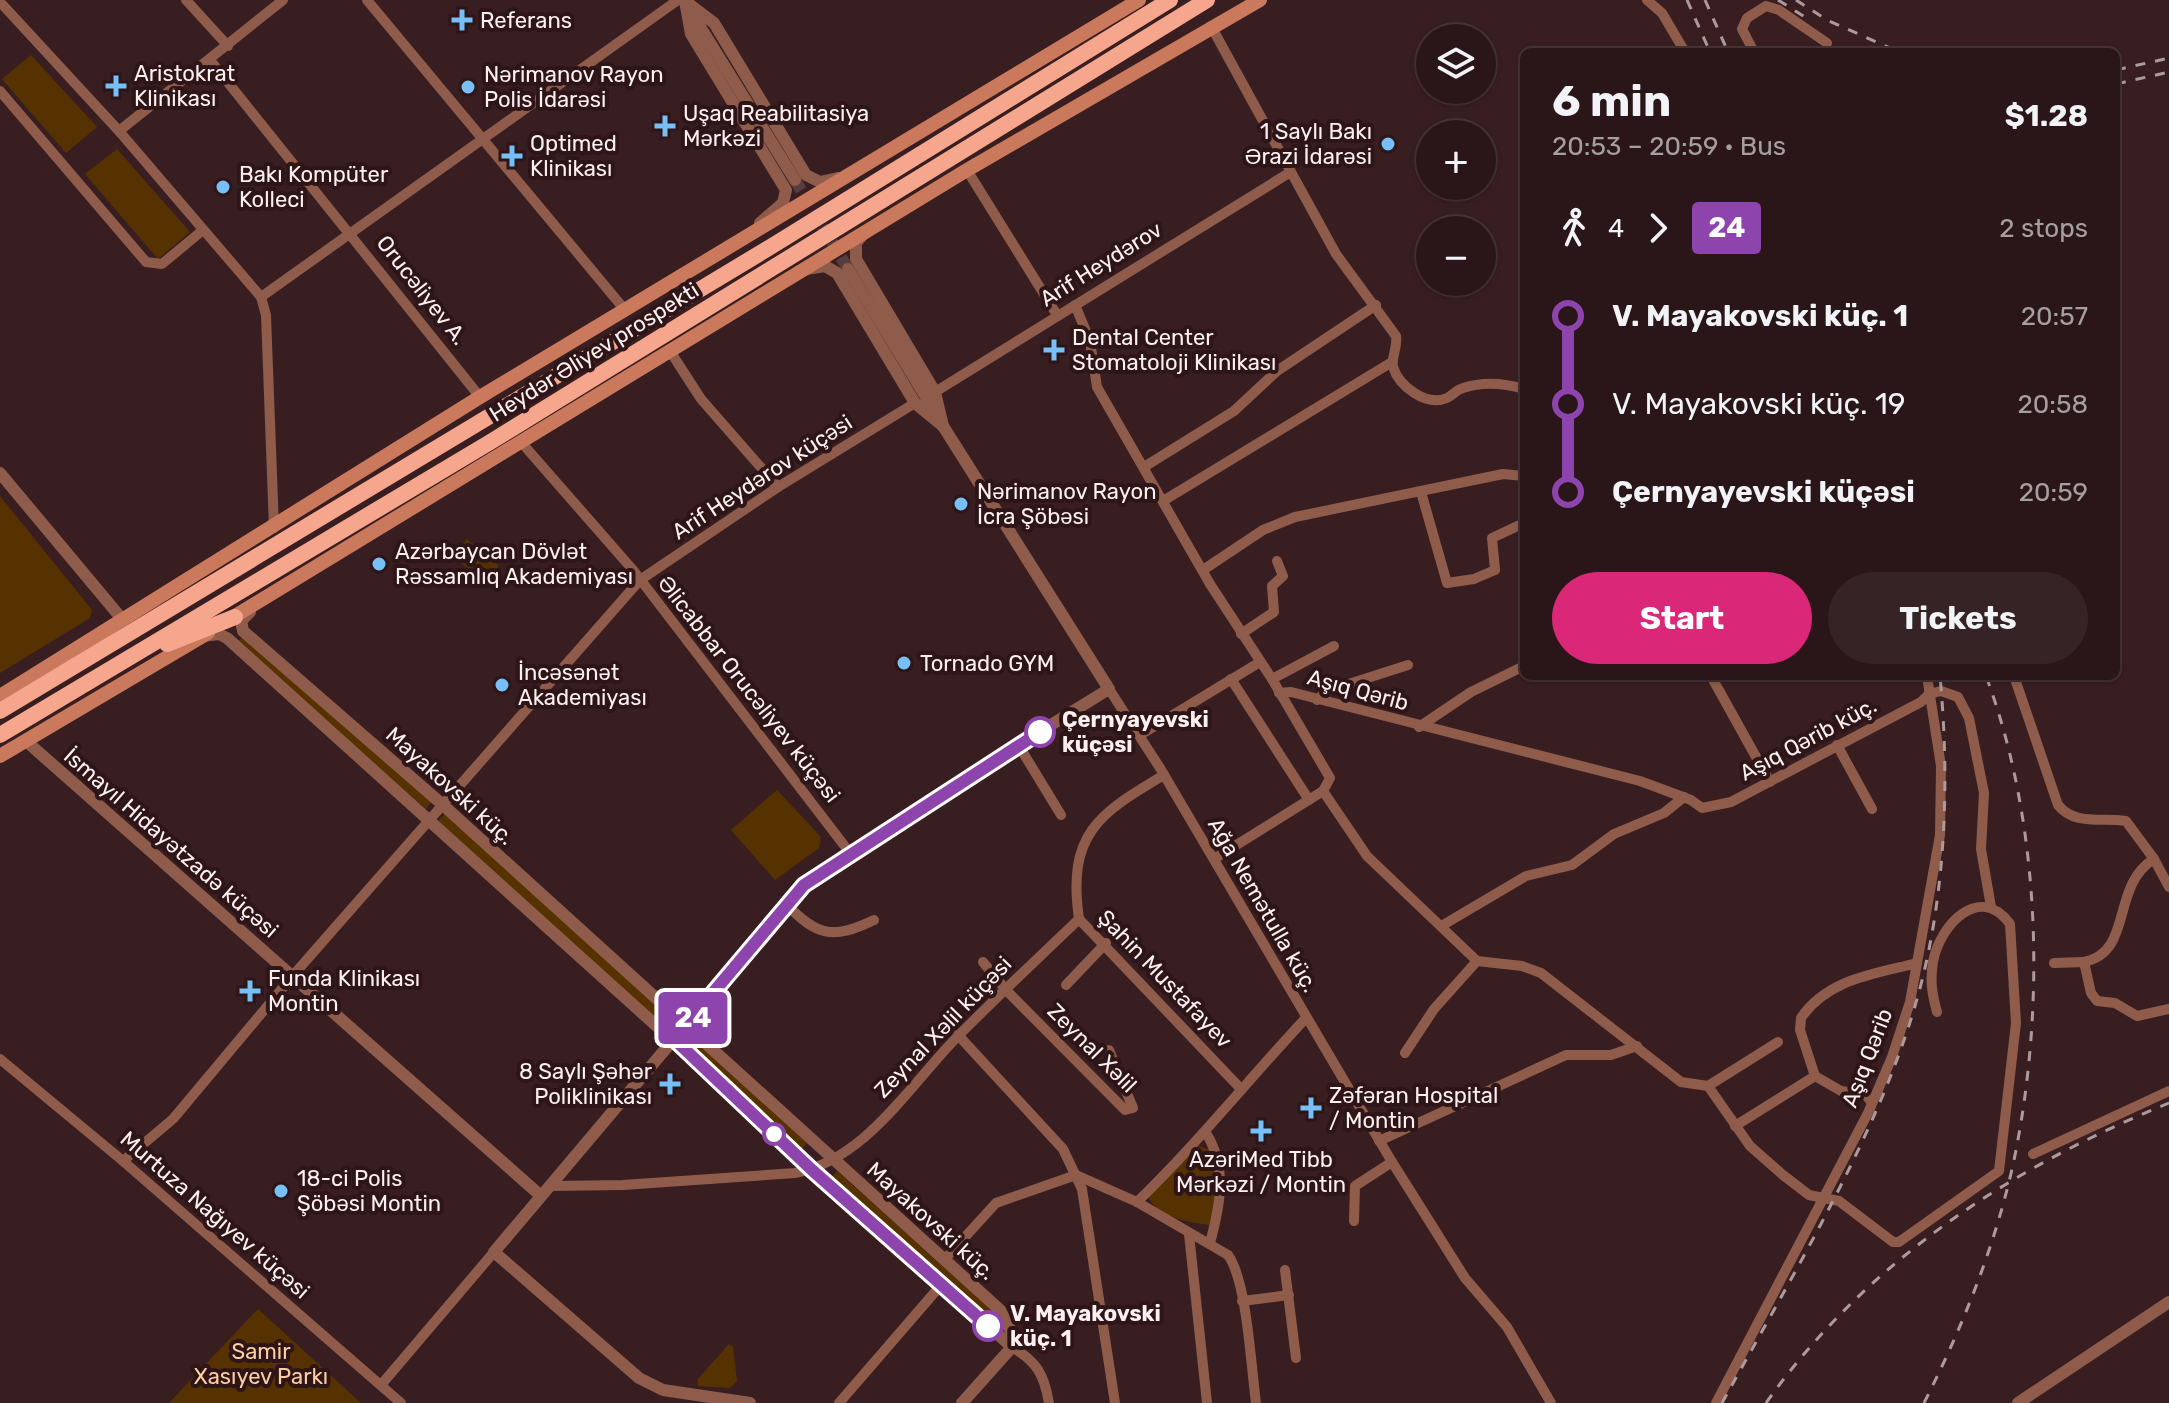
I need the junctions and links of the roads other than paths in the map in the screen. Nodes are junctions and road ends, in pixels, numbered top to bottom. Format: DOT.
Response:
graph roads {
  1 [pos="186,0"];
  2 [pos="283,0"];
  3 [pos="367,0"];
  4 [pos="682,0"];
  5 [pos="1139,0"];
  6 [pos="1170,0"];
  7 [pos="1207,0"];
  8 [pos="1263,0"];
  9 [pos="1647,0"];
  10 [pos="0,2"];
  11 [pos="1211,26"];
  12 [pos="1827,43"];
  13 [pos="228,46"];
  14 [pos="1683,48"];
  15 [pos="1752,48"];
  16 [pos="210,60"];
  17 [pos="0,91"];
  18 [pos="119,131"];
  19 [pos="483,141"];
  20 [pos="967,170"];
  21 [pos="852,173"];
  22 [pos="1289,173"];
  23 [pos="795,180"];
  24 [pos="203,230"];
  25 [pos="351,232"];
  26 [pos="864,232"];
  27 [pos="747,235"];
  28 [pos="806,269"];
  29 [pos="848,269"];
  30 [pos="261,297"];
  31 [pos="1075,305"];
  32 [pos="1376,305"];
  33 [pos="625,310"];
  34 [pos="1057,315"];
  35 [pos="670,351"];
  36 [pos="1392,362"];
  37 [pos="1520,388"];
  38 [pos="935,392"];
  39 [pos="480,397"];
  40 [pos="915,403"];
  41 [pos="943,426"];
  42 [pos="521,442"];
  43 [pos="1144,467"];
  44 [pos="0,473"];
  45 [pos="1520,476"];
  46 [pos="778,487"];
  47 [pos="1421,492"];
  48 [pos="1163,501"];
  49 [pos="1520,525"];
  50 [pos="274,528"];
  51 [pos="1277,561"];
  52 [pos="1203,570"];
  53 [pos="640,580"];
  54 [pos="263,600"];
  55 [pos="235,617"];
  56 [pos="122,619"];
  57 [pos="1241,634"];
  58 [pos="202,636"];
  59 [pos="1334,646"];
  60 [pos="121,662"];
  61 [pos="1260,662"];
  62 [pos="1408,665"];
  63 [pos="1520,668"];
  64 [pos="1231,679"];
  65 [pos="1272,679"];
  66 [pos="1713,680"];
  67 [pos="1927,680"];
  68 [pos="2015,680"];
  69 [pos="1109,689"];
  70 [pos="1279,693"];
  71 [pos="1929,694"];
  72 [pos="0,696"];
  73 [pos="1317,700"];
  74 [pos="0,711"];
  75 [pos="1419,727"];
  76 [pos="0,735"];
  77 [pos="1140,735"];
  78 [pos="26,741"];
  79 [pos="1837,745"];
  80 [pos="1019,746"];
  81 [pos="0,756"];
  82 [pos="1164,775"];
  83 [pos="1770,782"];
  84 [pos="1323,791"];
  85 [pos="1684,797"];
  86 [pos="1309,800"];
  87 [pos="443,805"];
  88 [pos="1702,808"];
  89 [pos="1872,809"];
  90 [pos="1061,815"];
  91 [pos="430,820"];
  92 [pos="850,853"];
  93 [pos="1214,859"];
  94 [pos="2154,859"];
  95 [pos="2169,887"];
  96 [pos="786,904"];
  97 [pos="1991,907"];
  98 [pos="1079,919"];
  99 [pos="874,920"];
  100 [pos="1443,925"];
  101 [pos="1106,943"];
  102 [pos="1477,961"];
  103 [pos="983,962"];
  104 [pos="2084,962"];
  105 [pos="1917,963"];
  106 [pos="2054,963"];
  107 [pos="292,976"];
  108 [pos="1066,985"];
  109 [pos="1005,989"];
  110 [pos="2169,1009"];
  111 [pos="1937,1012"];
  112 [pos="1305,1019"];
  113 [pos="687,1024"];
  114 [pos="958,1035"];
  115 [pos="674,1039"];
  116 [pos="1778,1042"];
  117 [pos="1637,1046"];
  118 [pos="1109,1050"];
  119 [pos="1405,1053"];
  120 [pos="0,1059"];
  121 [pos="1815,1076"];
  122 [pos="1708,1086"];
  123 [pos="1241,1089"];
  124 [pos="2169,1091"];
  125 [pos="1872,1103"];
  126 [pos="1735,1126"];
  127 [pos="1206,1133"];
  128 [pos="1379,1141"];
  129 [pos="2033,1154"];
  130 [pos="833,1160"];
  131 [pos="123,1161"];
  132 [pos="1392,1162"];
  133 [pos="812,1170"];
  134 [pos="1076,1175"];
  135 [pos="551,1186"];
  136 [pos="541,1196"];
  137 [pos="1825,1200"];
  138 [pos="1137,1202"];
  139 [pos="1354,1221"];
  140 [pos="1189,1234"];
  141 [pos="1210,1243"];
  142 [pos="494,1252"];
  143 [pos="945,1259"];
  144 [pos="1285,1270"];
  145 [pos="941,1285"];
  146 [pos="1289,1295"];
  147 [pos="1242,1301"];
  148 [pos="2169,1302"];
  149 [pos="1012,1347"];
  150 [pos="1296,1358"];
  151 [pos="381,1385"];
  152 [pos="401,1403"];
  153 [pos="750,1403"];
  154 [pos="839,1403"];
  155 [pos="962,1403"];
  156 [pos="1049,1403"];
  157 [pos="1115,1403"];
  158 [pos="1207,1403"];
  159 [pos="1256,1403"];
  160 [pos="1551,1403"];
  161 [pos="1716,1403"];
  162 [pos="2018,1403"];
  1 -- 13 [label="street"];
  2 -- 13 [label="street"];
  3 -- 19 [label="street"];
  4 -- 19 [label="street"];
  4 -- 21 [label="street"];
  4 -- 23 [label="street"];
  4 -- 27 [label="street"];
  5 -- 21 [label="main road"];
  6 -- 74 [label="highway, Heydər Əliyev prospekti"];
  7 -- 60 [label="highway, Heydər Əliyev prospekti"];
  8 -- 11 [label="main road"];
  9 -- 14 [label="street"];
  10 -- 18 [label="street"];
  11 -- 20 [label="main road"];
  11 -- 22 [label="street"];
  12 -- 15 [label="street"];
  13 -- 16 [label="street"];
  16 -- 18 [label="street"];
  16 -- 25 [label="street, Orucəliyev A."];
  17 -- 24 [label="street"];
  18 -- 24 [label="street"];
  19 -- 25 [label="street"];
  19 -- 33 [label="street"];
  20 -- 26 [label="main road"];
  20 -- 34 [label="street"];
  21 -- 27 [label="main road"];
  22 -- 31 [label="street, Arif Heydərov"];
  22 -- 32 [label="street"];
  24 -- 30 [label="street"];
  25 -- 30 [label="street"];
  25 -- 39 [label="street, Orucəliyev A."];
  26 -- 28 [label="main road"];
  26 -- 38 [label="street, Ağa Nemətulla küç."];
  27 -- 33 [label="main road"];
  28 -- 35 [label="main road"];
  28 -- 40 [label="street, Ağa Nemətulla küç."];
  29 -- 41 [label="street"];
  30 -- 50 [label="street"];
  31 -- 34 [label="street, Arif Heydərov"];
  31 -- 43 [label="street"];
  32 -- 36 [label="street"];
  32 -- 43 [label="street"];
  33 -- 39 [label="main road"];
  34 -- 38 [label="street, Arif Heydərov"];
  35 -- 42 [label="main road"];
  35 -- 46 [label="street"];
  36 -- 37 [label="street"];
  36 -- 48 [label="street"];
  38 -- 41 [label="street, Ağa Nemətulla küç."];
  39 -- 50 [label="main road"];
  40 -- 41 [label="street, Ağa Nemətulla küç."];
  40 -- 46 [label="street, Arif Heydərov küçəsi"];
  41 -- 69 [label="street, Ağa Nemətulla küç."];
  42 -- 53 [label="street, Əlicabbar Orucəliyev küçəsi"];
  42 -- 54 [label="main road"];
  43 -- 48 [label="street"];
  44 -- 56 [label="street"];
  45 -- 47 [label="street"];
  46 -- 53 [label="street, Arif Heydərov küçəsi"];
  47 -- 49 [label="street"];
  47 -- 52 [label="street"];
  48 -- 52 [label="street"];
  50 -- 56 [label="main road"];
  51 -- 57 [label="street"];
  52 -- 57 [label="street"];
  53 -- 87 [label="street, Arif Heydərov küçəsi"];
  53 -- 92 [label="street, Əlicabbar Orucəliyev küçəsi"];
  54 -- 55 [label="main road"];
  54 -- 87 [label="street, Mayakovski küç."];
  55 -- 58 [label="main road"];
  55 -- 60 [label="highway"];
  56 -- 72 [label="main road"];
  57 -- 61 [label="street"];
  58 -- 78 [label="main road"];
  58 -- 91 [label="street, Mayakovski küç."];
  59 -- 65 [label="street"];
  60 -- 76 [label="highway, Heydər Əliyev prospekti"];
  61 -- 64 [label="street"];
  61 -- 65 [label="street"];
  62 -- 73 [label="street"];
  63 -- 75 [label="street"];
  64 -- 77 [label="street"];
  64 -- 86 [label="street"];
  65 -- 70 [label="street"];
  66 -- 83 [label="street"];
  67 -- 71 [label="street, Aşıq Qərib"];
  68 -- 94 [label="street"];
  69 -- 77 [label="street, Ağa Nemətulla küç."];
  69 -- 80 [label="street"];
  70 -- 73 [label="street, Aşıq Qərib"];
  70 -- 84 [label="street"];
  71 -- 79 [label="street, Aşıq Qərib küç."];
  71 -- 97 [label="street"];
  71 -- 105 [label="street, Aşıq Qərib"];
  73 -- 75 [label="street, Aşıq Qərib"];
  75 -- 85 [label="street, Aşıq Qərib"];
  77 -- 82 [label="street, Ağa Nemətulla küç."];
  78 -- 81 [label="main road"];
  78 -- 107 [label="street, İsmayıl Hidayətzadə küçəsi"];
  79 -- 83 [label="street, Aşıq Qərib küç."];
  79 -- 89 [label="street"];
  80 -- 90 [label="street"];
  80 -- 92 [label="street"];
  82 -- 93 [label="street, Ağa Nemətulla küç."];
  82 -- 98 [label="street, Şahin Mustafayev"];
  83 -- 88 [label="street, Aşıq Qərib küç."];
  84 -- 86 [label="street"];
  84 -- 100 [label="street"];
  85 -- 88 [label="street, Aşıq Qərib"];
  85 -- 100 [label="street"];
  86 -- 93 [label="street"];
  87 -- 91 [label="street, Arif Heydərov küçəsi"];
  87 -- 113 [label="street, Mayakovski küç."];
  91 -- 107 [label="street, Arif Heydərov küçəsi"];
  91 -- 115 [label="street, Mayakovski küç."];
  92 -- 96 [label="street"];
  93 -- 112 [label="street, Ağa Nemətulla küç."];
  94 -- 95 [label="street"];
  94 -- 104 [label="street"];
  96 -- 99 [label="street"];
  96 -- 113 [label="street"];
  97 -- 111 [label="street"];
  97 -- 137 [label="street"];
  98 -- 101 [label="street, Şahin Mustafayev"];
  98 -- 109 [label="street, Zeynal Xəlil küçəsi"];
  100 -- 102 [label="street"];
  101 -- 108 [label="street"];
  101 -- 123 [label="street, Şahin Mustafayev"];
  102 -- 117 [label="street"];
  102 -- 119 [label="street"];
  103 -- 109 [label="street, Zeynal Xəlil"];
  104 -- 106 [label="street"];
  104 -- 110 [label="street"];
  105 -- 121 [label="street"];
  105 -- 125 [label="street, Aşıq Qərib"];
  107 -- 131 [label="street, Arif Heydərov küçəsi"];
  107 -- 136 [label="street, İsmayıl Hidayətzadə küçəsi"];
  109 -- 114 [label="street, Zeynal Xəlil küçəsi"];
  109 -- 118 [label="street, Zeynal Xəlil"];
  112 -- 123 [label="street"];
  112 -- 128 [label="street, Ağa Nemətulla küç."];
  113 -- 115 [label="street"];
  113 -- 130 [label="street, Mayakovski küç."];
  114 -- 130 [label="street, Zeynal Xəlil küçəsi"];
  114 -- 134 [label="street"];
  115 -- 133 [label="street, Mayakovski küç."];
  115 -- 135 [label="street"];
  116 -- 122 [label="street"];
  117 -- 122 [label="street"];
  117 -- 128 [label="street"];
  120 -- 131 [label="street, Murtuza Nağıyev küçəsi"];
  121 -- 125 [label="street"];
  121 -- 126 [label="street"];
  122 -- 126 [label="street"];
  123 -- 127 [label="street"];
  124 -- 129 [label="street"];
  125 -- 137 [label="street, Aşıq Qərib"];
  126 -- 137 [label="street"];
  127 -- 138 [label="street"];
  127 -- 141 [label="street"];
  128 -- 132 [label="street, Ağa Nemətulla küç."];
  130 -- 133 [label="street, Zeynal Xəlil küçəsi"];
  130 -- 143 [label="street, Mayakovski küç."];
  131 -- 151 [label="street, Murtuza Nağıyev küçəsi"];
  132 -- 139 [label="street"];
  132 -- 160 [label="street, Ağa Nemətulla küç."];
  133 -- 135 [label="street"];
  133 -- 145 [label="street, Mayakovski küç."];
  134 -- 138 [label="street"];
  134 -- 143 [label="street"];
  134 -- 157 [label="street"];
  135 -- 136 [label="street"];
  136 -- 142 [label="street"];
  137 -- 161 [label="street, Aşıq Qərib"];
  138 -- 140 [label="street"];
  140 -- 141 [label="street"];
  140 -- 158 [label="street"];
  141 -- 147 [label="street"];
  142 -- 151 [label="street"];
  142 -- 153 [label="street"];
  143 -- 149 [label="street, Mayakovski küç."];
  144 -- 146 [label="street"];
  145 -- 149 [label="street, Mayakovski küç."];
  145 -- 154 [label="street"];
  146 -- 147 [label="street"];
  146 -- 150 [label="street"];
  147 -- 159 [label="street"];
  148 -- 162 [label="street"];
  149 -- 155 [label="street"];
  149 -- 156 [label="street"];
  151 -- 152 [label="street, Murtuza Nağıyev küçəsi"];
}
